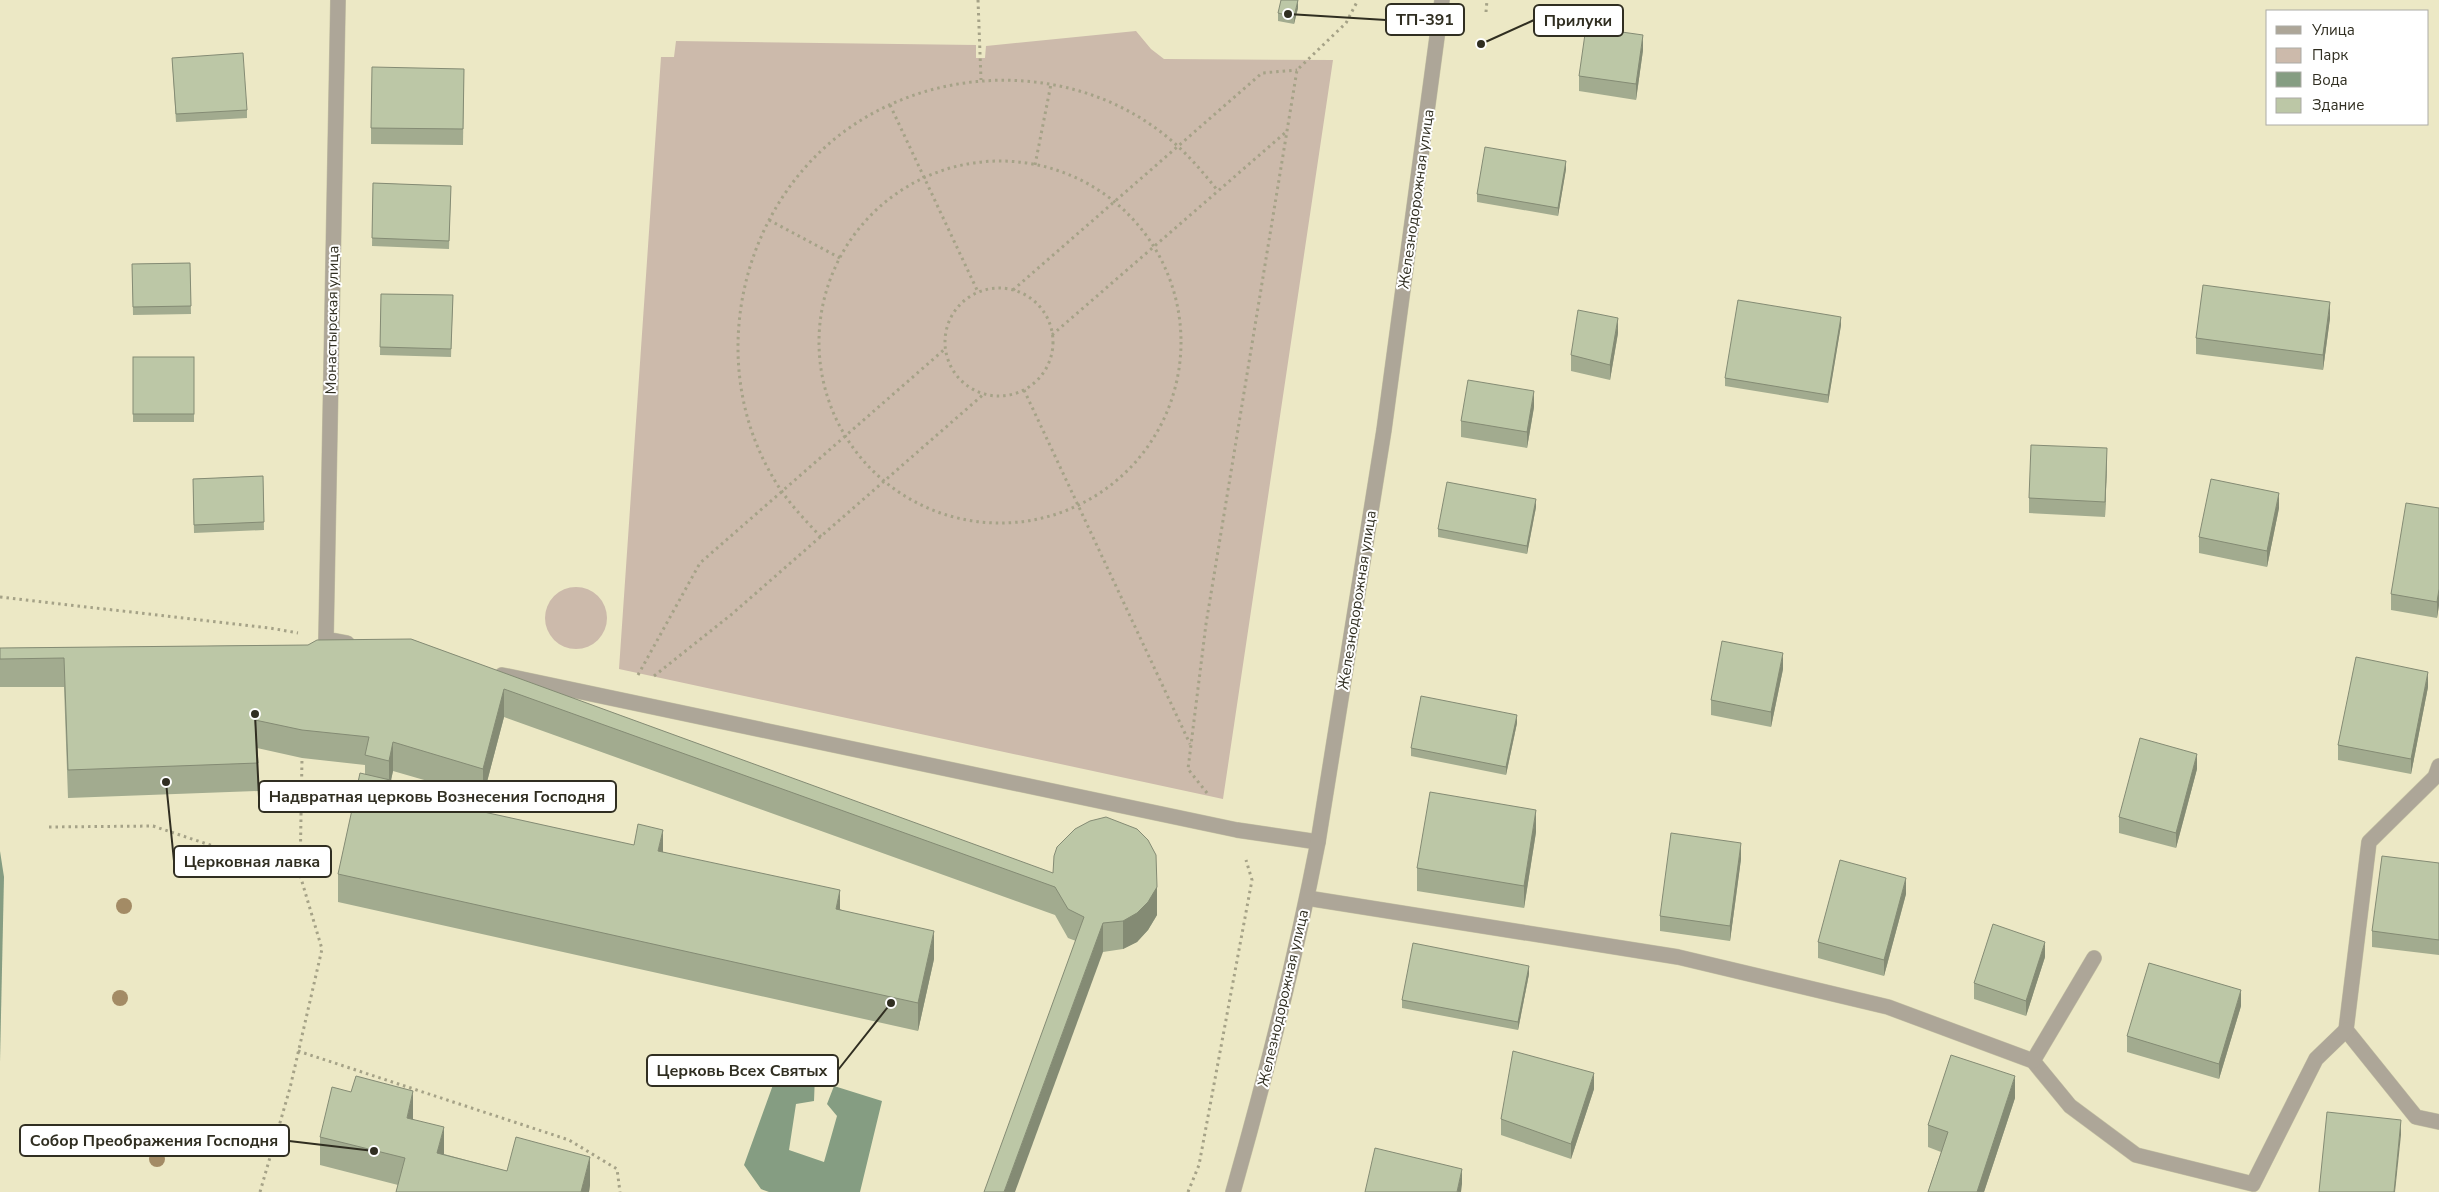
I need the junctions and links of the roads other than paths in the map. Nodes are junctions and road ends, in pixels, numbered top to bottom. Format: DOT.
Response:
graph roads {
  1 [pos="338,0"];
  2 [pos="1442,0"];
  3 [pos="365,647"];
  4 [pos="492,673"];
  5 [pos="2439,766"];
  6 [pos="1318,842"];
  7 [pos="1307,898"];
  8 [pos="2094,958"];
  9 [pos="2346,1030"];
  10 [pos="2033,1061"];
  11 [pos="2439,1122"];
  12 [pos="2251,1188"];
  13 [pos="1233,1192"];
  1 -- 3 [label="street, Монастырская улица"];
  2 -- 6 [label="street, Железнодорожная улица"];
  4 -- 6 [label="street"];
  5 -- 9 [label="street"];
  6 -- 7 [label="street, Железнодорожная улица"];
  7 -- 10 [label="street"];
  7 -- 13 [label="street, Железнодорожная улица"];
  8 -- 10 [label="street"];
  9 -- 11 [label="street"];
  9 -- 12 [label="street"];
  10 -- 12 [label="street"];
}
